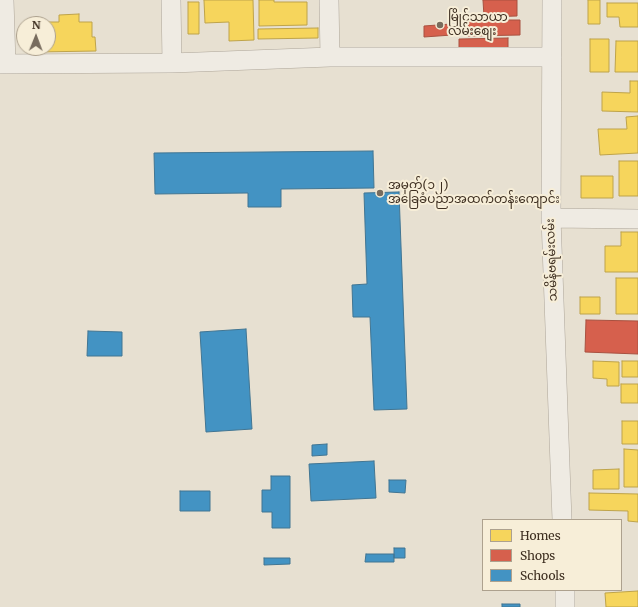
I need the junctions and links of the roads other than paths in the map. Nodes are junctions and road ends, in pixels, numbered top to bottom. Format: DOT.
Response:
graph roads {
  1 [pos="4,0"];
  2 [pos="171,0"];
  3 [pos="329,0"];
  4 [pos="552,0"];
  5 [pos="330,57"];
  6 [pos="552,57"];
  7 [pos="172,63"];
  8 [pos="3,64"];
  9 [pos="551,218"];
  10 [pos="638,219"];
  11 [pos="562,519"];
  12 [pos="565,591"];
  13 [pos="565,607"];
  1 -- 8 [label="street"];
  2 -- 7 [label="street"];
  3 -- 5 [label="street"];
  4 -- 6 [label="street, သမိန်ဗရမ်းလမ်း"];
  5 -- 6 [label="street"];
  5 -- 7 [label="street"];
  6 -- 9 [label="street, သမိန်ဗရမ်းလမ်း"];
  7 -- 8 [label="street"];
  9 -- 10 [label="street"];
  9 -- 11 [label="street, သမိန်ဗရမ်းလမ်း"];
  12 -- 13 [label="street"];
}
